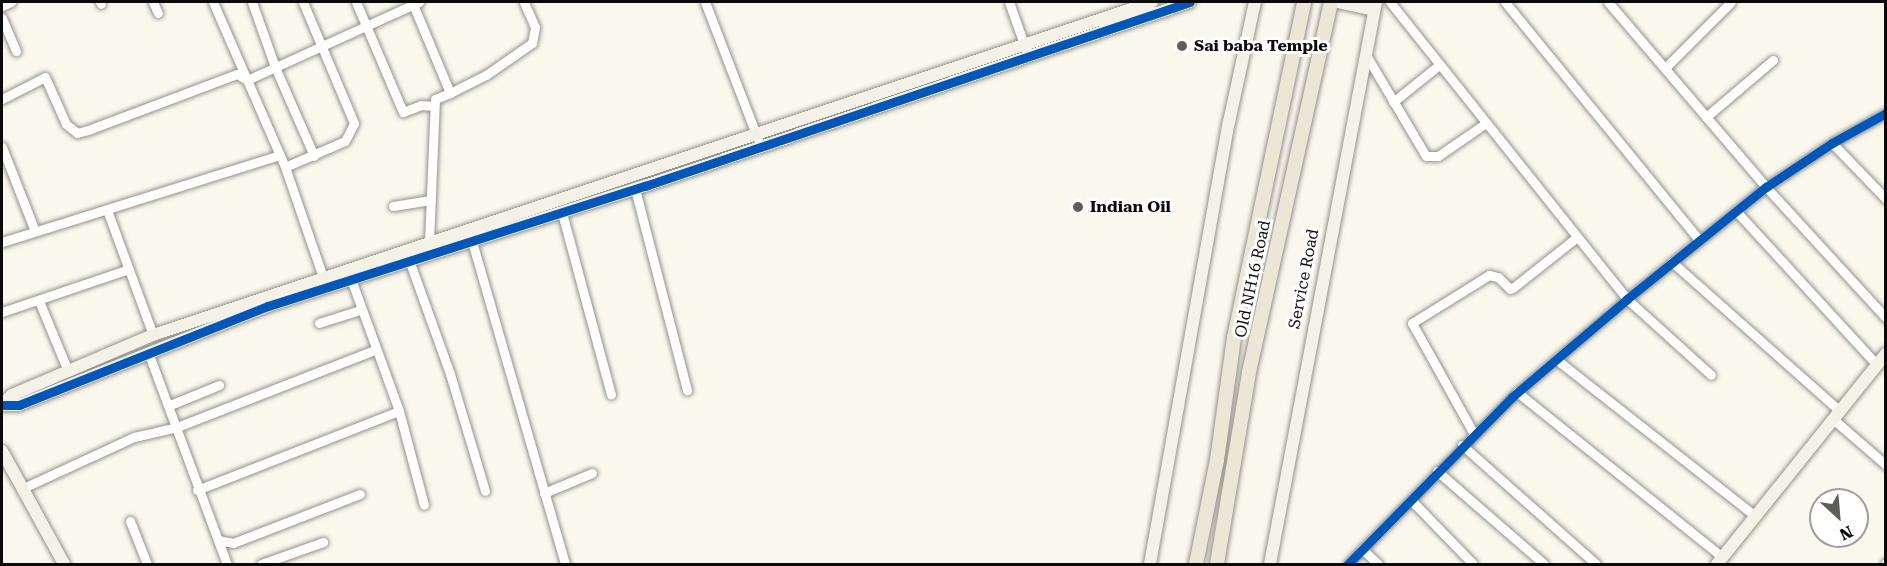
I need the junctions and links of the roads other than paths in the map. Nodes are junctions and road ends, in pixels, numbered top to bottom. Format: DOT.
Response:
graph roads {
  1 [pos="11,2"];
  2 [pos="153,2"];
  3 [pos="213,2"];
  4 [pos="252,2"];
  5 [pos="303,2"];
  6 [pos="356,2"];
  7 [pos="415,2"];
  8 [pos="525,2"];
  9 [pos="705,2"];
  10 [pos="1009,2"];
  11 [pos="1152,2"];
  12 [pos="1190,2"];
  13 [pos="1255,2"];
  14 [pos="1304,2"];
  15 [pos="1331,2"];
  16 [pos="1337,2"];
  17 [pos="1390,2"];
  18 [pos="1505,2"];
  19 [pos="1608,2"];
  20 [pos="1731,2"];
  21 [pos="2,6"];
  22 [pos="1375,6"];
  23 [pos="158,13"];
  24 [pos="2,18"];
  25 [pos="364,27"];
  26 [pos="322,47"];
  27 [pos="16,51"];
  28 [pos="1027,51"];
  29 [pos="1365,54"];
  30 [pos="1773,60"];
  31 [pos="1439,65"];
  32 [pos="275,68"];
  33 [pos="1665,68"];
  34 [pos="247,80"];
  35 [pos="450,93"];
  36 [pos="2,99"];
  37 [pos="1393,102"];
  38 [pos="434,106"];
  39 [pos="1884,116"];
  40 [pos="1706,117"];
  41 [pos="1486,123"];
  42 [pos="756,134"];
  43 [pos="1832,143"];
  44 [pos="2,147"];
  45 [pos="760,147"];
  46 [pos="279,155"];
  47 [pos="314,156"];
  48 [pos="285,167"];
  49 [pos="1766,187"];
  50 [pos="634,189"];
  51 [pos="1886,199"];
  52 [pos="431,200"];
  53 [pos="393,206"];
  54 [pos="107,210"];
  55 [pos="1736,211"];
  56 [pos="562,213"];
  57 [pos="35,231"];
  58 [pos="1578,237"];
  59 [pos="471,238"];
  60 [pos="1699,240"];
  61 [pos="2,242"];
  62 [pos="429,242"];
  63 [pos="409,260"];
  64 [pos="1672,262"];
  65 [pos="129,269"];
  66 [pos="351,279"];
  67 [pos="325,281"];
  68 [pos="1627,299"];
  69 [pos="39,302"];
  70 [pos="360,309"];
  71 [pos="2,312"];
  72 [pos="1886,318"];
  73 [pos="319,323"];
  74 [pos="153,335"];
  75 [pos="375,350"];
  76 [pos="148,352"];
  77 [pos="1886,354"];
  78 [pos="1557,360"];
  79 [pos="1877,365"];
  80 [pos="68,371"];
  81 [pos="1711,375"];
  82 [pos="219,385"];
  83 [pos="687,390"];
  84 [pos="1517,392"];
  85 [pos="611,394"];
  86 [pos="2,405"];
  87 [pos="170,405"];
  88 [pos="399,411"];
  89 [pos="1836,415"];
  90 [pos="177,427"];
  91 [pos="1474,434"];
  92 [pos="1462,445"];
  93 [pos="2,451"];
  94 [pos="1886,465"];
  95 [pos="1437,471"];
  96 [pos="592,473"];
  97 [pos="21,489"];
  98 [pos="197,490"];
  99 [pos="485,491"];
  100 [pos="544,493"];
  101 [pos="360,494"];
  102 [pos="1411,500"];
  103 [pos="424,505"];
  104 [pos="1755,515"];
  105 [pos="130,521"];
  106 [pos="218,540"];
  107 [pos="323,542"];
  108 [pos="1362,549"];
  109 [pos="1720,561"];
  110 [pos="64,564"];
  111 [pos="147,564"];
  112 [pos="227,564"];
  113 [pos="261,564"];
  114 [pos="565,564"];
  115 [pos="1150,564"];
  116 [pos="1196,564"];
  117 [pos="1217,564"];
  118 [pos="1270,564"];
  119 [pos="1348,564"];
  120 [pos="1378,564"];
  121 [pos="1473,564"];
  122 [pos="1544,564"];
  123 [pos="1596,564"];
  1 -- 21 [label="street"];
  2 -- 23 [label="street"];
  3 -- 34 [label="street"];
  4 -- 32 [label="street"];
  5 -- 26 [label="street"];
  6 -- 25 [label="street"];
  7 -- 25 [label="street"];
  7 -- 35 [label="street"];
  8 -- 35 [label="street"];
  9 -- 42 [label="street"];
  10 -- 28 [label="street"];
  11 -- 28 [label="street"];
  12 -- 28 [label="street"];
  13 -- 115 [label="street"];
  14 -- 116 [label="main road, Old NH16 Road"];
  15 -- 117 [label="main road, Old NH16 Road"];
  16 -- 22 [label="street"];
  17 -- 31 [label="street"];
  18 -- 60 [label="street"];
  19 -- 33 [label="street"];
  20 -- 33 [label="street"];
  22 -- 29 [label="street, Service Road"];
  24 -- 27 [label="street"];
  25 -- 26 [label="street"];
  25 -- 38 [label="street"];
  26 -- 32 [label="street"];
  26 -- 47 [label="street"];
  28 -- 42 [label="street"];
  28 -- 45 [label="street"];
  29 -- 37 [label="street"];
  29 -- 118 [label="street, Service Road"];
  30 -- 40 [label="street"];
  31 -- 37 [label="street"];
  31 -- 41 [label="street"];
  32 -- 34 [label="street"];
  32 -- 47 [label="street"];
  33 -- 40 [label="street"];
  34 -- 36 [label="street"];
  34 -- 46 [label="street"];
  35 -- 38 [label="street"];
  37 -- 41 [label="street"];
  38 -- 52 [label="street"];
  39 -- 43 [label="street"];
  40 -- 49 [label="street"];
  41 -- 58 [label="street"];
  42 -- 45 [label="street"];
  42 -- 62 [label="street"];
  43 -- 49 [label="street"];
  43 -- 51 [label="street"];
  44 -- 57 [label="street"];
  45 -- 50 [label="street"];
  46 -- 48 [label="street"];
  46 -- 54 [label="street"];
  47 -- 48 [label="street"];
  48 -- 67 [label="street"];
  49 -- 55 [label="street"];
  49 -- 72 [label="street"];
  50 -- 56 [label="street"];
  50 -- 83 [label="street"];
  52 -- 53 [label="street"];
  52 -- 62 [label="street"];
  54 -- 57 [label="street"];
  54 -- 65 [label="street"];
  55 -- 60 [label="street"];
  55 -- 79 [label="street"];
  56 -- 59 [label="street"];
  56 -- 85 [label="street"];
  57 -- 61 [label="street"];
  58 -- 68 [label="street"];
  58 -- 91 [label="street"];
  59 -- 63 [label="street"];
  59 -- 100 [label="street"];
  60 -- 64 [label="street"];
  62 -- 67 [label="street"];
  63 -- 66 [label="street"];
  63 -- 99 [label="street"];
  64 -- 68 [label="street"];
  64 -- 89 [label="street"];
  65 -- 69 [label="street"];
  65 -- 74 [label="street"];
  66 -- 67 [label="street"];
  66 -- 70 [label="street"];
  67 -- 74 [label="street"];
  67 -- 76 [label="street"];
  68 -- 78 [label="street"];
  68 -- 81 [label="street"];
  69 -- 71 [label="street"];
  69 -- 80 [label="street"];
  70 -- 73 [label="street"];
  70 -- 75 [label="street"];
  74 -- 80 [label="street"];
  75 -- 88 [label="street"];
  75 -- 90 [label="street"];
  76 -- 86 [label="street"];
  76 -- 87 [label="street"];
  77 -- 79 [label="street"];
  78 -- 84 [label="street"];
  78 -- 104 [label="street"];
  79 -- 89 [label="street"];
  80 -- 86 [label="street"];
  82 -- 87 [label="street"];
  84 -- 91 [label="street"];
  84 -- 109 [label="street"];
  87 -- 90 [label="street"];
  88 -- 98 [label="street"];
  88 -- 103 [label="street"];
  89 -- 94 [label="street"];
  89 -- 104 [label="street"];
  90 -- 97 [label="street"];
  90 -- 98 [label="street"];
  91 -- 92 [label="street"];
  92 -- 95 [label="street"];
  92 -- 123 [label="street"];
  93 -- 97 [label="street"];
  95 -- 102 [label="street"];
  95 -- 122 [label="street"];
  96 -- 100 [label="street"];
  97 -- 110 [label="street"];
  98 -- 106 [label="street"];
  100 -- 114 [label="street"];
  101 -- 106 [label="street"];
  102 -- 108 [label="street"];
  102 -- 121 [label="street"];
  104 -- 109 [label="street"];
  105 -- 111 [label="street"];
  106 -- 112 [label="street"];
  107 -- 113 [label="street"];
  108 -- 119 [label="street"];
  108 -- 120 [label="street"];
}
